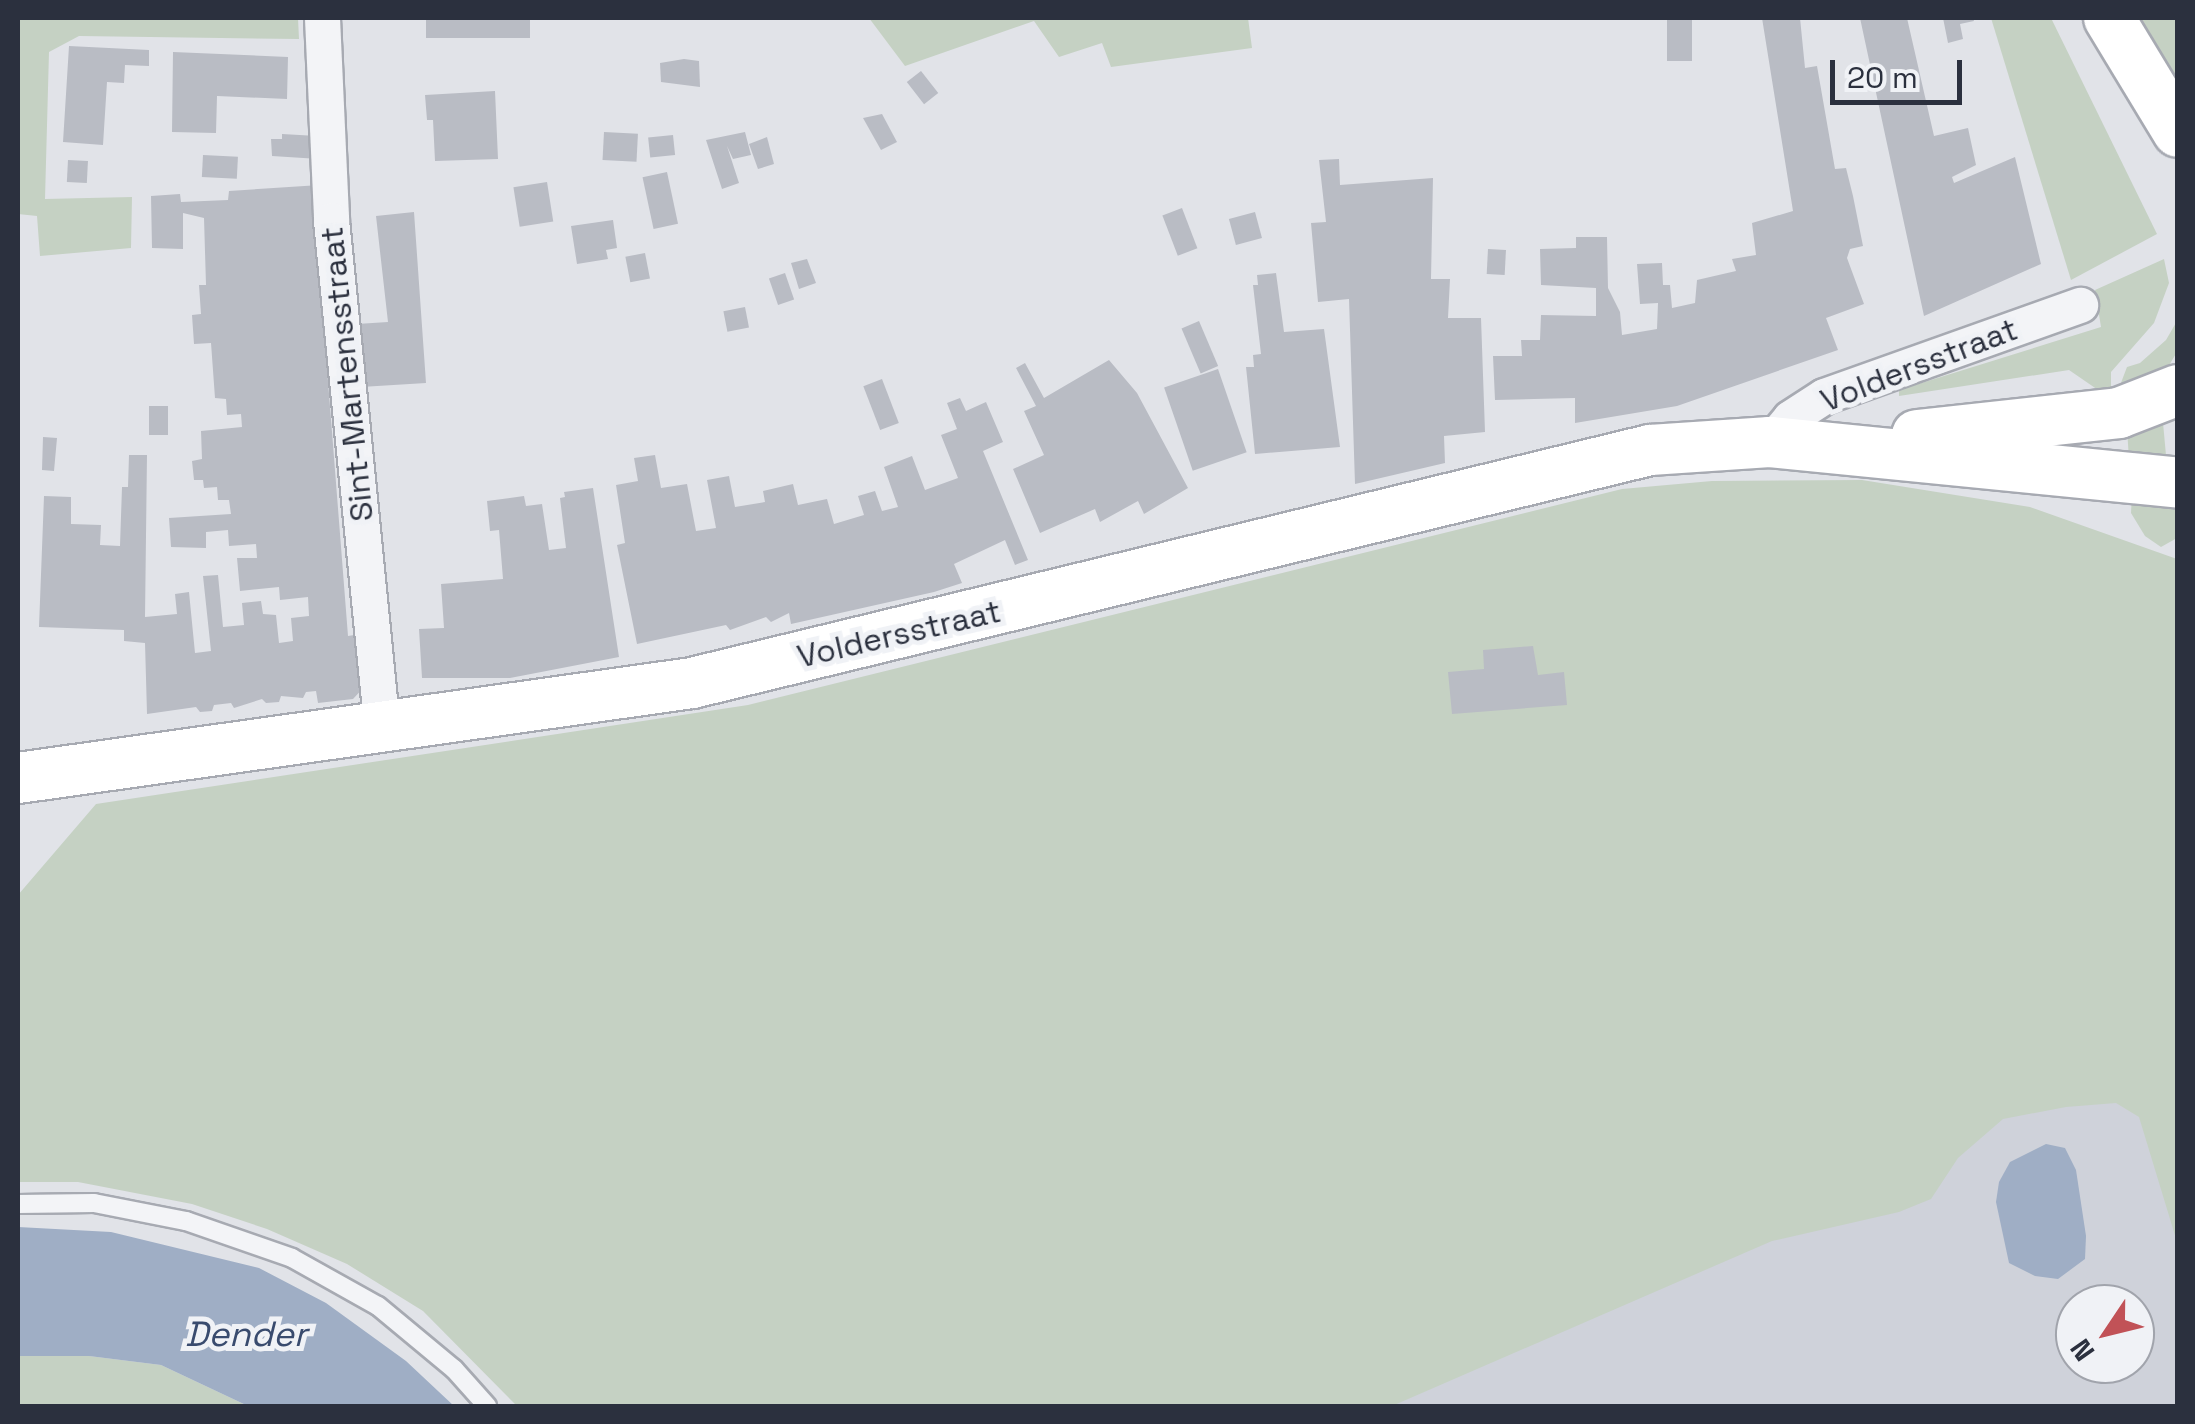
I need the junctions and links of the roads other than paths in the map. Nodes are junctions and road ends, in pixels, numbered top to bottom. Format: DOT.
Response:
graph roads {
  1 [pos="322,18"];
  2 [pos="2109,18"];
  3 [pos="2178,132"];
  4 [pos="2080,305"];
  5 [pos="2178,390"];
  6 [pos="1770,442"];
  7 [pos="1843,448"];
  8 [pos="2178,482"];
  9 [pos="382,729"];
  10 [pos="18,778"];
  11 [pos="18,1204"];
  12 [pos="487,1406"];
  1 -- 9 [label="street, Sint-Martensstraat"];
  2 -- 3 [label="street"];
  4 -- 6 [label="street, Voldersstraat"];
  5 -- 7 [label="street, Voldersstraat"];
  6 -- 7 [label="street, Voldersstraat"];
  6 -- 9 [label="street, Voldersstraat"];
  7 -- 8 [label="street, Voldersstraat"];
  9 -- 10 [label="street, Voldersstraat"];
  11 -- 12 [label="lane"];
}
